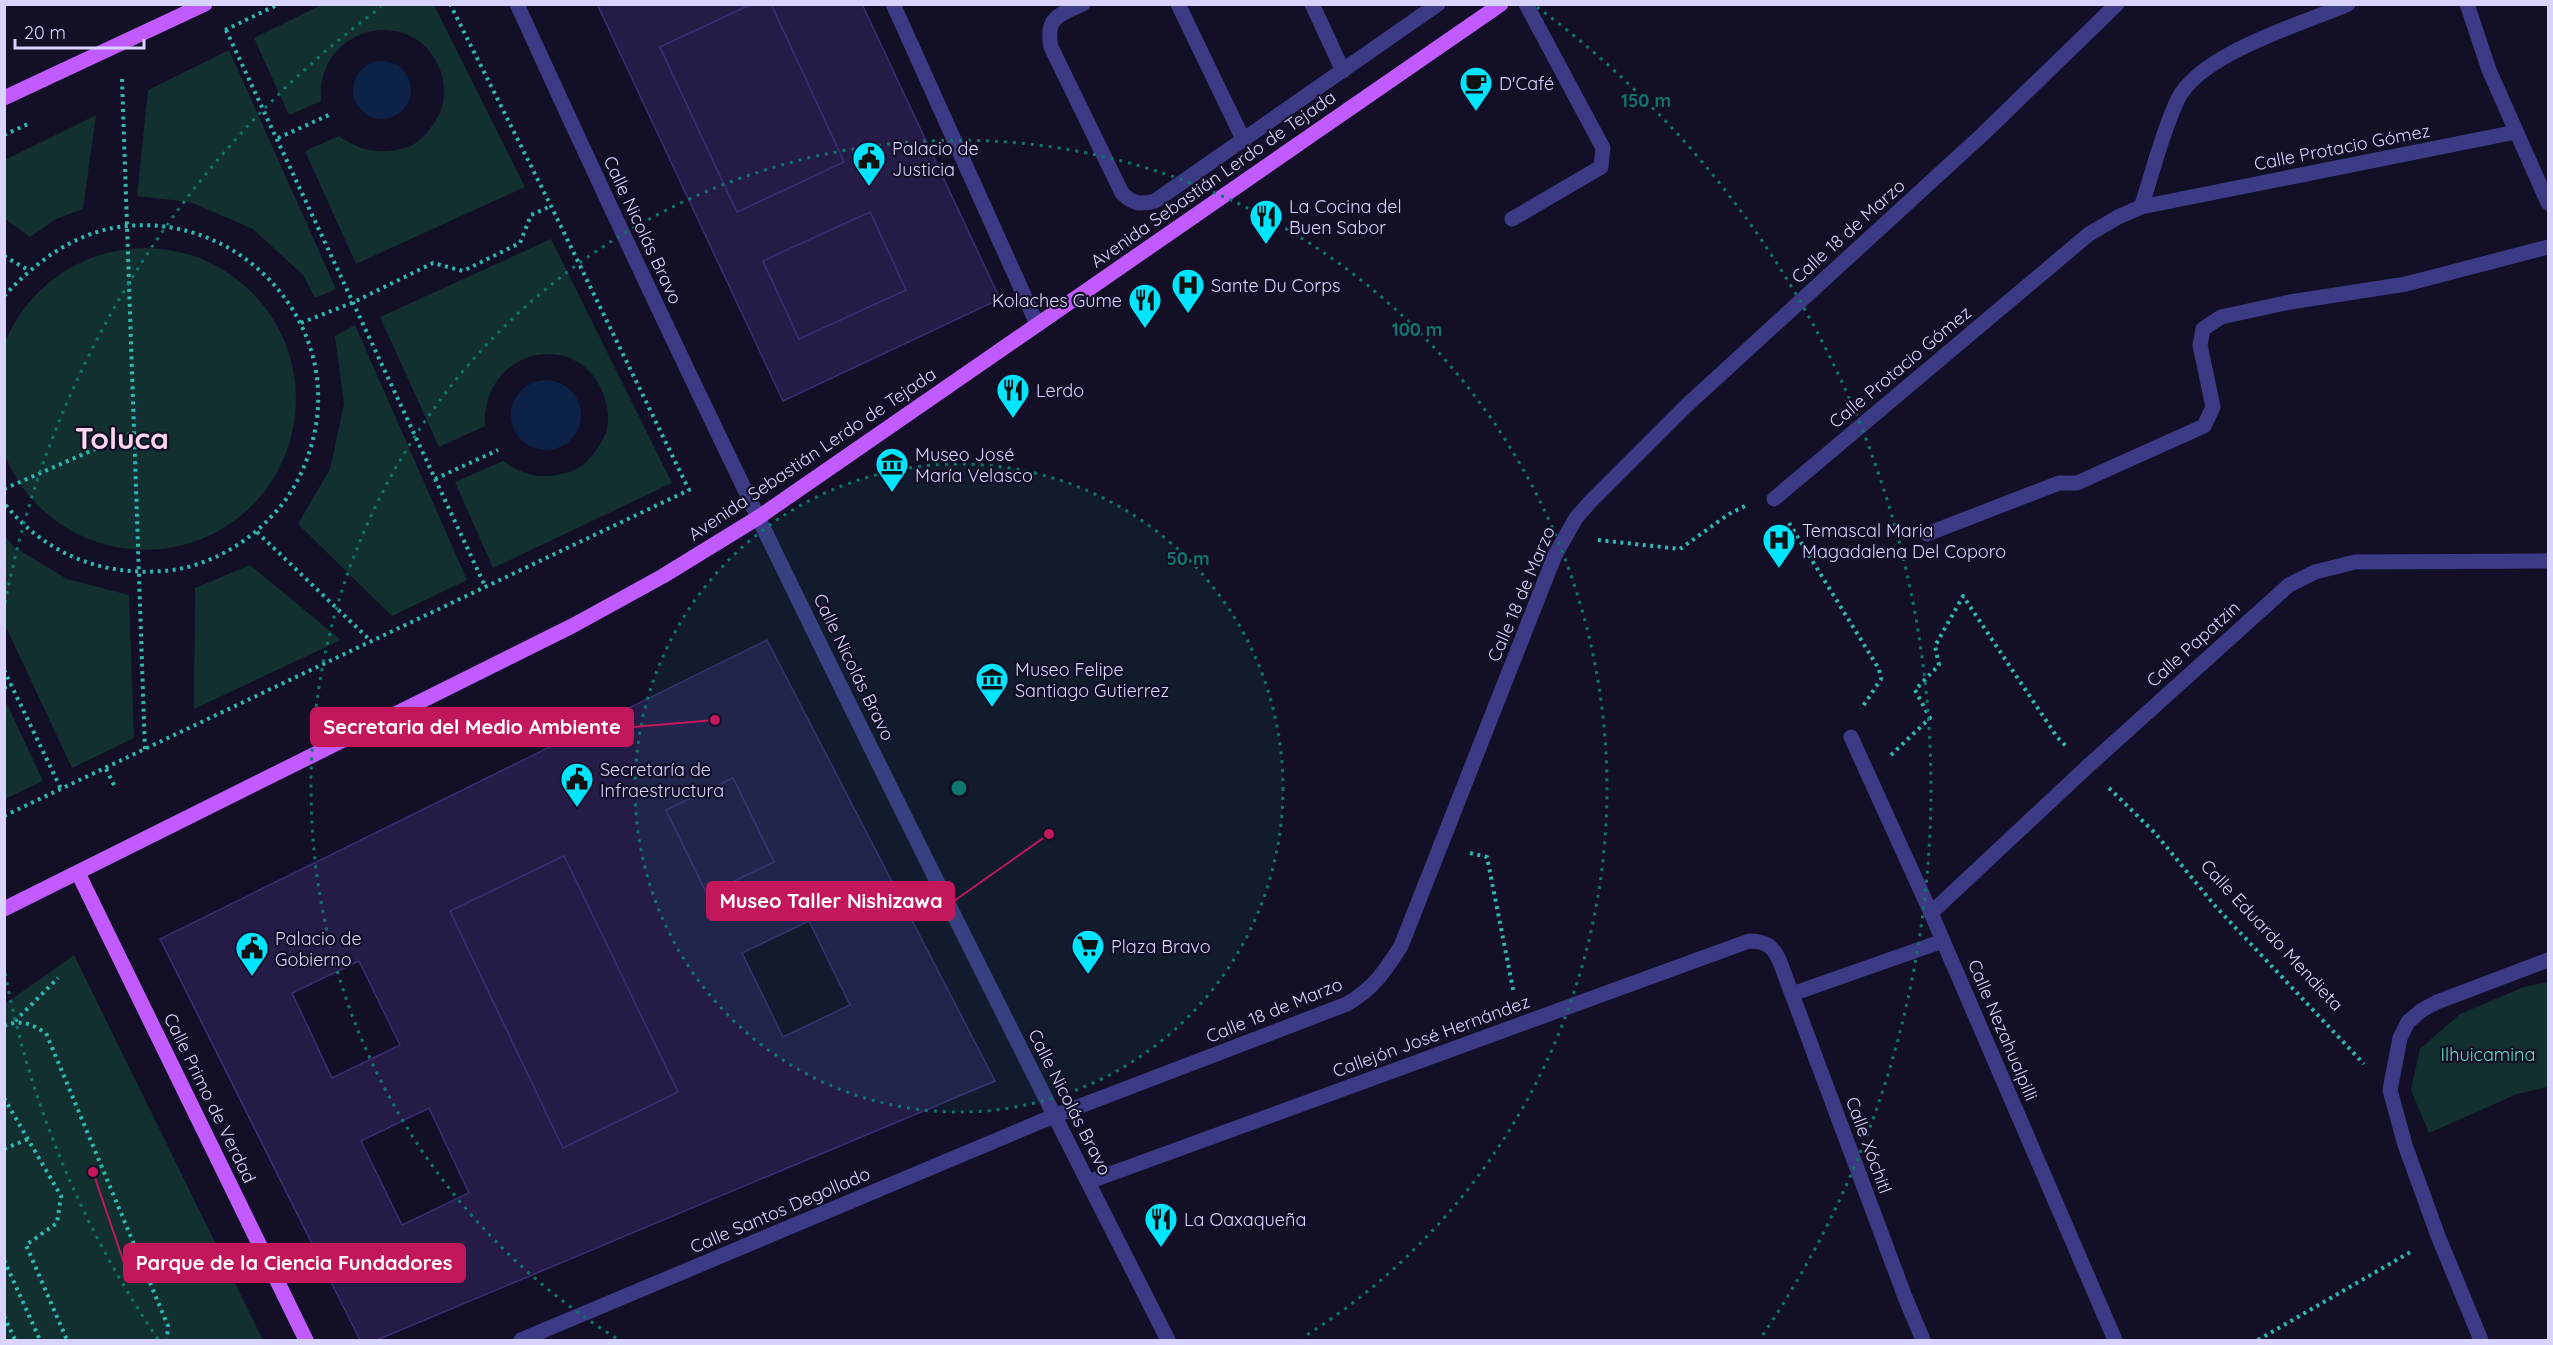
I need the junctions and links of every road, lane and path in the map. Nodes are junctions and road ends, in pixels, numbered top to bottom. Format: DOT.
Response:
graph roads {
  1 [pos="205,4"];
  2 [pos="450,4"];
  3 [pos="517,4"];
  4 [pos="893,4"];
  5 [pos="1083,4"];
  6 [pos="1178,4"];
  7 [pos="1312,4"];
  8 [pos="1438,4"];
  9 [pos="1501,4"];
  10 [pos="1526,4"];
  11 [pos="2116,4"];
  12 [pos="2348,4"];
  13 [pos="2467,4"];
  14 [pos="226,30"];
  15 [pos="1343,70"];
  16 [pos="122,78"];
  17 [pos="4,98"];
  18 [pos="331,114"];
  19 [pos="2516,132"];
  20 [pos="278,138"];
  21 [pos="1244,141"];
  22 [pos="2548,203"];
  23 [pos="551,206"];
  24 [pos="2142,207"];
  25 [pos="1512,219"];
  26 [pos="127,226"];
  27 [pos="2548,247"];
  28 [pos="4,256"];
  29 [pos="28,270"];
  30 [pos="4,296"];
  31 [pos="354,302"];
  32 [pos="302,323"];
  33 [pos="1036,324"];
  34 [pos="134,432"];
  35 [pos="498,450"];
  36 [pos="435,479"];
  37 [pos="4,489"];
  38 [pos="1774,499"];
  39 [pos="4,503"];
  40 [pos="759,517"];
  41 [pos="257,532"];
  42 [pos="1927,534"];
  43 [pos="1564,537"];
  44 [pos="2548,561"];
  45 [pos="139,573"];
  46 [pos="485,586"];
  47 [pos="371,641"];
  48 [pos="4,670"];
  49 [pos="11,684"];
  50 [pos="4,688"];
  51 [pos="1851,737"];
  52 [pos="145,751"];
  53 [pos="2087,767"];
  54 [pos="106,769"];
  55 [pos="1870,775"];
  56 [pos="61,789"];
  57 [pos="116,789"];
  58 [pos="4,816"];
  59 [pos="1439,846"];
  60 [pos="78,873"];
  61 [pos="4,909"];
  62 [pos="1931,913"];
  63 [pos="1943,941"];
  64 [pos="2548,960"];
  65 [pos="1780,962"];
  66 [pos="58,978"];
  67 [pos="1792,994"];
  68 [pos="15,1022"];
  69 [pos="1520,1024"];
  70 [pos="4,1026"];
  71 [pos="2390,1090"];
  72 [pos="4,1098"];
  73 [pos="1054,1116"];
  74 [pos="28,1139"];
  75 [pos="4,1149"];
  76 [pos="1088,1182"];
  77 [pos="2438,1236"];
  78 [pos="4,1260"];
  79 [pos="4,1316"];
  80 [pos="15,1341"];
  81 [pos="40,1341"];
  82 [pos="67,1341"];
  83 [pos="167,1341"];
  84 [pos="306,1341"];
  85 [pos="521,1341"];
  86 [pos="1168,1341"];
  87 [pos="1923,1341"];
  88 [pos="2115,1341"];
  89 [pos="2258,1341"];
  90 [pos="2481,1341"];
  1 -- 17 [label="main road"];
  2 -- 23 [label="path"];
  3 -- 40 [label="street, Calle Nicolás Bravo"];
  4 -- 33 [label="street"];
  5 -- 21 [label="street"];
  6 -- 21 [label="street"];
  7 -- 15 [label="street"];
  8 -- 15 [label="street"];
  9 -- 33 [label="main road, Avenida Sebastián Lerdo de Tejada"];
  10 -- 25 [label="street"];
  11 -- 43 [label="street, Calle 18 de Marzo"];
  12 -- 24 [label="street"];
  13 -- 19 [label="street"];
  14 -- 20 [label="path"];
  15 -- 21 [label="street"];
  16 -- 26 [label="path"];
  18 -- 20 [label="path"];
  19 -- 22 [label="street"];
  19 -- 24 [label="street, Calle Protacio Gómez"];
  20 -- 31 [label="path"];
  23 -- 31 [label="path"];
  23 -- 46 [label="path"];
  24 -- 38 [label="street, Calle Protacio Gómez"];
  26 -- 29 [label="path"];
  26 -- 32 [label="path"];
  26 -- 34 [label="path"];
  27 -- 42 [label="street"];
  28 -- 29 [label="path"];
  29 -- 30 [label="path"];
  31 -- 32 [label="path"];
  31 -- 36 [label="path"];
  32 -- 41 [label="path"];
  33 -- 40 [label="main road, Avenida Sebastián Lerdo de Tejada"];
  34 -- 37 [label="path"];
  34 -- 45 [label="path"];
  35 -- 36 [label="path"];
  36 -- 46 [label="path"];
  38 -- 43 [label="path"];
  38 -- 51 [label="path"];
  39 -- 45 [label="path"];
  40 -- 60 [label="main road, Avenida Sebastián Lerdo de Tejada"];
  40 -- 73 [label="street, Calle Nicolás Bravo"];
  41 -- 45 [label="path"];
  41 -- 47 [label="path"];
  43 -- 59 [label="street, Calle 18 de Marzo"];
  44 -- 53 [label="street, Calle Papatzin"];
  45 -- 52 [label="path"];
  46 -- 47 [label="path"];
  47 -- 52 [label="path"];
  48 -- 49 [label="path"];
  49 -- 50 [label="path"];
  49 -- 56 [label="path"];
  51 -- 55 [label="street, Calle Nezahualpilli"];
  52 -- 54 [label="path"];
  53 -- 55 [label="path, Calle Eduardo Mendieta"];
  53 -- 62 [label="street, Calle Papatzin"];
  53 -- 71 [label="path, Calle Eduardo Mendieta"];
  54 -- 56 [label="path"];
  54 -- 57 [label="path"];
  55 -- 62 [label="street, Calle Nezahualpilli"];
  56 -- 58 [label="path"];
  59 -- 69 [label="path"];
  59 -- 73 [label="street, Calle 18 de Marzo"];
  60 -- 61 [label="main road, Avenida Sebastián Lerdo de Tejada"];
  60 -- 84 [label="main road, Calle Primo de Verdad"];
  62 -- 63 [label="street, Calle Nezahualpilli"];
  63 -- 67 [label="street"];
  63 -- 88 [label="street, Calle Nezahualpilli"];
  64 -- 71 [label="street"];
  65 -- 67 [label="street, Calle Xóchitl"];
  65 -- 69 [label="street, Callejón José Hernández"];
  66 -- 68 [label="path"];
  67 -- 87 [label="street, Calle Xóchitl"];
  68 -- 70 [label="path"];
  68 -- 83 [label="path"];
  69 -- 76 [label="street, Callejón José Hernández"];
  71 -- 77 [label="street"];
  72 -- 74 [label="path"];
  73 -- 76 [label="street, Calle Nicolás Bravo"];
  73 -- 85 [label="street, Calle Santos Degollado"];
  74 -- 75 [label="path"];
  74 -- 82 [label="path"];
  76 -- 86 [label="street, Calle Nicolás Bravo"];
  77 -- 89 [label="path"];
  77 -- 90 [label="street"];
  78 -- 81 [label="path"];
  79 -- 80 [label="path"];
}
